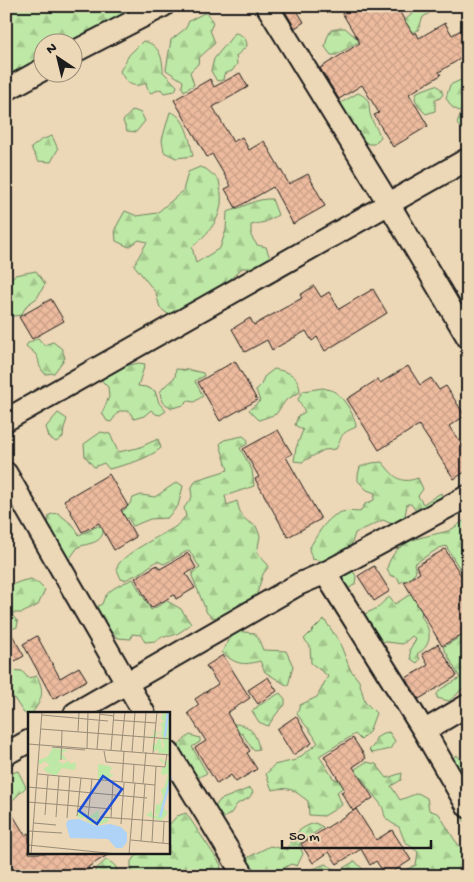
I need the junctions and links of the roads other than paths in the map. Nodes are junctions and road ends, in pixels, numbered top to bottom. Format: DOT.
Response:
graph roads {
  1 [pos="163,6"];
  2 [pos="267,6"];
  3 [pos="82,48"];
  4 [pos="32,76"];
  5 [pos="6,90"];
  6 [pos="468,159"];
  7 [pos="389,204"];
  8 [pos="468,338"];
  9 [pos="6,420"];
  10 [pos="6,472"];
  11 [pos="468,496"];
  12 [pos="325,573"];
  13 [pos="126,683"];
  14 [pos="468,705"];
  15 [pos="77,712"];
  16 [pos="143,712"];
  17 [pos="424,731"];
  18 [pos="28,742"];
  19 [pos="6,754"];
  20 [pos="170,755"];
  21 [pos="468,807"];
  22 [pos="244,876"];
  1 -- 3 [label="street"];
  2 -- 7 [label="street"];
  4 -- 5 [label="street"];
  6 -- 7 [label="street"];
  7 -- 8 [label="street"];
  7 -- 9 [label="street"];
  10 -- 13 [label="street"];
  11 -- 12 [label="street"];
  12 -- 13 [label="street"];
  12 -- 17 [label="street"];
  13 -- 15 [label="street"];
  13 -- 16 [label="street"];
  14 -- 17 [label="street"];
  17 -- 21 [label="street"];
  18 -- 19 [label="street"];
  20 -- 22 [label="street"];
}
